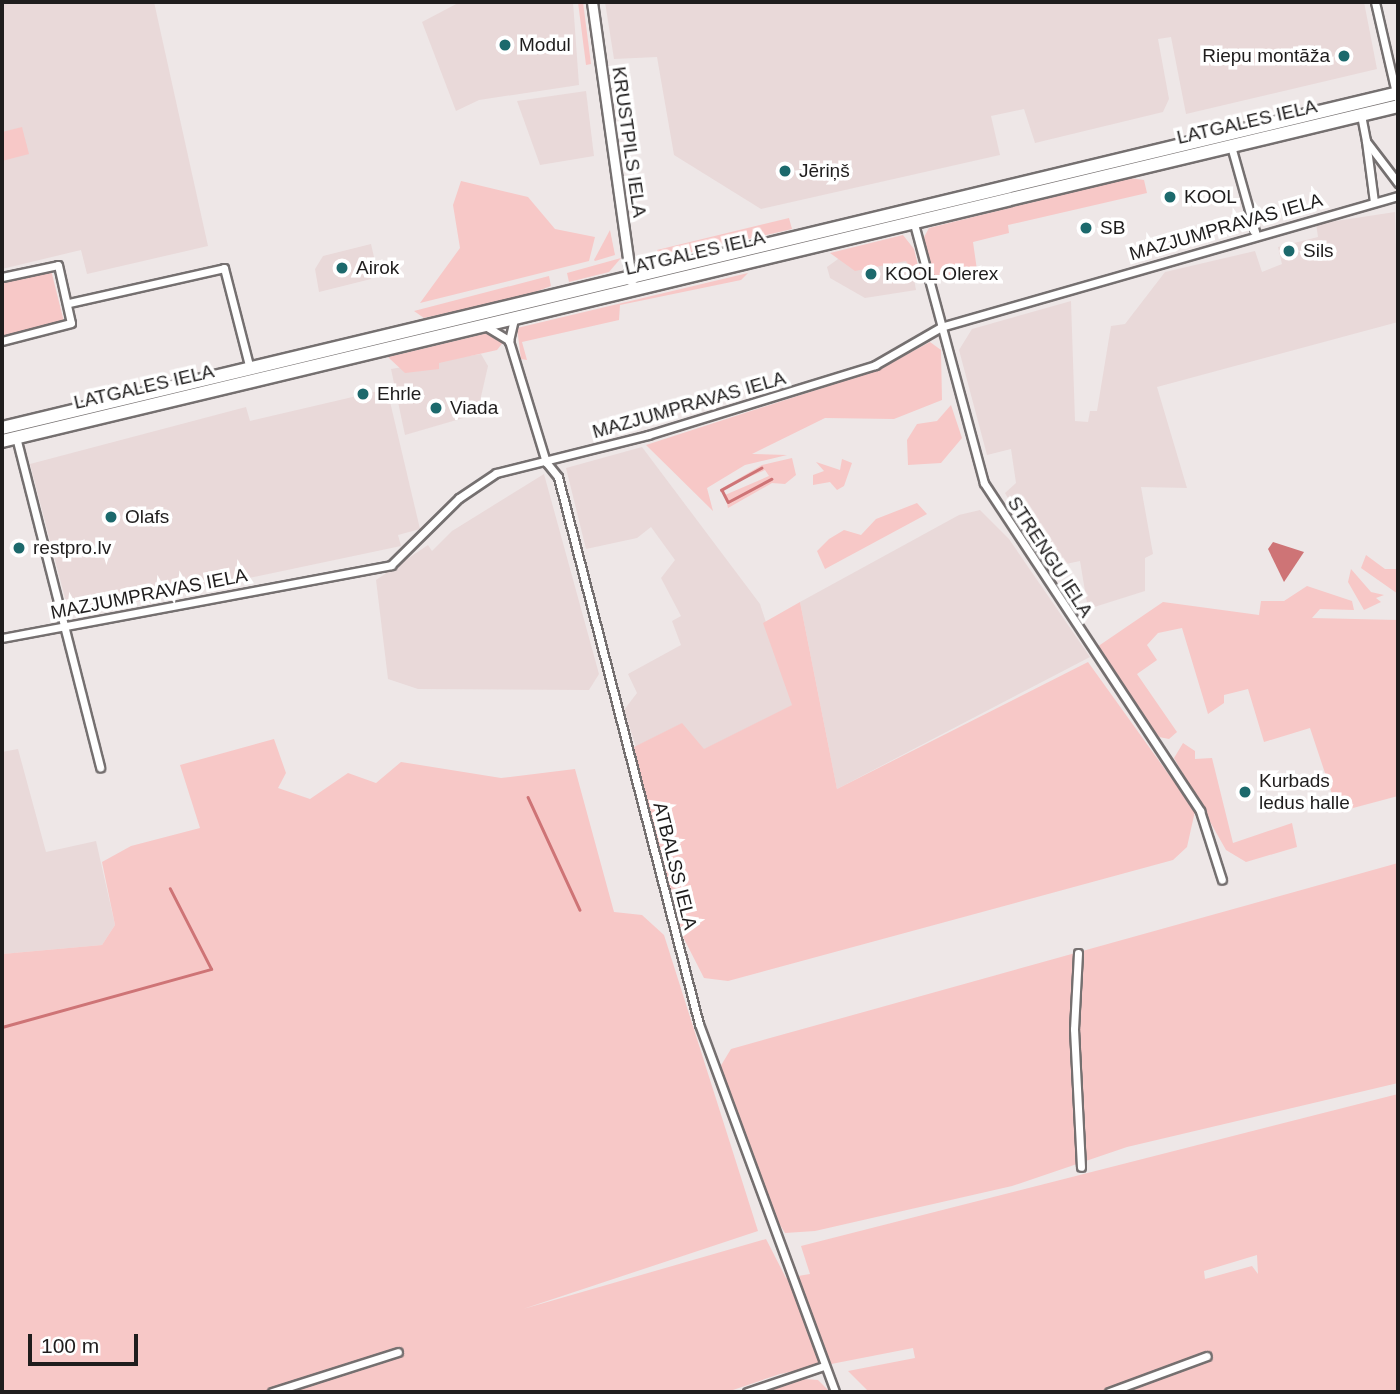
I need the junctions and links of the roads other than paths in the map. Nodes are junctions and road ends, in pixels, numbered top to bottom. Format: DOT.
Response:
graph roads {
  1 [pos="592,2"];
  2 [pos="1375,2"];
  3 [pos="1398,99"];
  4 [pos="1361,115"];
  5 [pos="1366,141"];
  6 [pos="1231,146"];
  7 [pos="1398,183"];
  8 [pos="1398,196"];
  9 [pos="1374,202"];
  10 [pos="911,216"];
  11 [pos="1256,235"];
  12 [pos="2,277"];
  13 [pos="631,281"];
  14 [pos="69,303"];
  15 [pos="516,315"];
  16 [pos="484,326"];
  17 [pos="941,327"];
  18 [pos="2,341"];
  19 [pos="509,341"];
  20 [pos="250,369"];
  21 [pos="2,428"];
  22 [pos="16,437"];
  23 [pos="2,440"];
  24 [pos="545,462"];
  25 [pos="61,628"];
  26 [pos="2,638"];
  27 [pos="100,767"];
  28 [pos="1222,880"];
  29 [pos="1078,953"];
  30 [pos="1081,1167"];
  31 [pos="398,1352"];
  32 [pos="1207,1356"];
  33 [pos="824,1366"];
  34 [pos="272,1392"];
  35 [pos="747,1392"];
  36 [pos="835,1392"];
  37 [pos="1109,1392"];
  1 -- 13 [label="street, KRUSTPILS IELA"];
  2 -- 3 [label="street"];
  3 -- 4 [label="highway, LATGALES IELA"];
  3 -- 10 [label="highway, LATGALES IELA"];
  4 -- 5 [label="street"];
  4 -- 6 [label="highway, LATGALES IELA"];
  5 -- 7 [label="street"];
  5 -- 9 [label="street"];
  6 -- 10 [label="highway, LATGALES IELA"];
  6 -- 11 [label="street"];
  8 -- 9 [label="street, MAZJUMPRAVAS IELA"];
  9 -- 11 [label="street, MAZJUMPRAVAS IELA"];
  10 -- 13 [label="highway, LATGALES IELA"];
  10 -- 17 [label="street, STRENGU IELA"];
  11 -- 17 [label="street, MAZJUMPRAVAS IELA"];
  12 -- 14 [label="street"];
  13 -- 15 [label="highway, LATGALES IELA"];
  13 -- 20 [label="highway, LATGALES IELA"];
  14 -- 18 [label="street"];
  14 -- 20 [label="street"];
  15 -- 16 [label="highway, LATGALES IELA"];
  15 -- 19 [label="street"];
  16 -- 19 [label="street"];
  16 -- 22 [label="highway, LATGALES IELA"];
  17 -- 24 [label="street, MAZJUMPRAVAS IELA"];
  17 -- 28 [label="street, STRENGU IELA"];
  19 -- 24 [label="street, ATBALSS IELA"];
  20 -- 21 [label="highway, LATGALES IELA"];
  22 -- 23 [label="highway, LATGALES IELA"];
  22 -- 25 [label="street"];
  24 -- 25 [label="street, MAZJUMPRAVAS IELA"];
  24 -- 33 [label="street, ATBALSS IELA"];
  25 -- 26 [label="street, MAZJUMPRAVAS IELA"];
  25 -- 27 [label="street"];
  29 -- 30 [label="street"];
  31 -- 34 [label="street"];
  32 -- 37 [label="street"];
  33 -- 35 [label="street"];
  33 -- 36 [label="street, ATBALSS IELA"];
}
